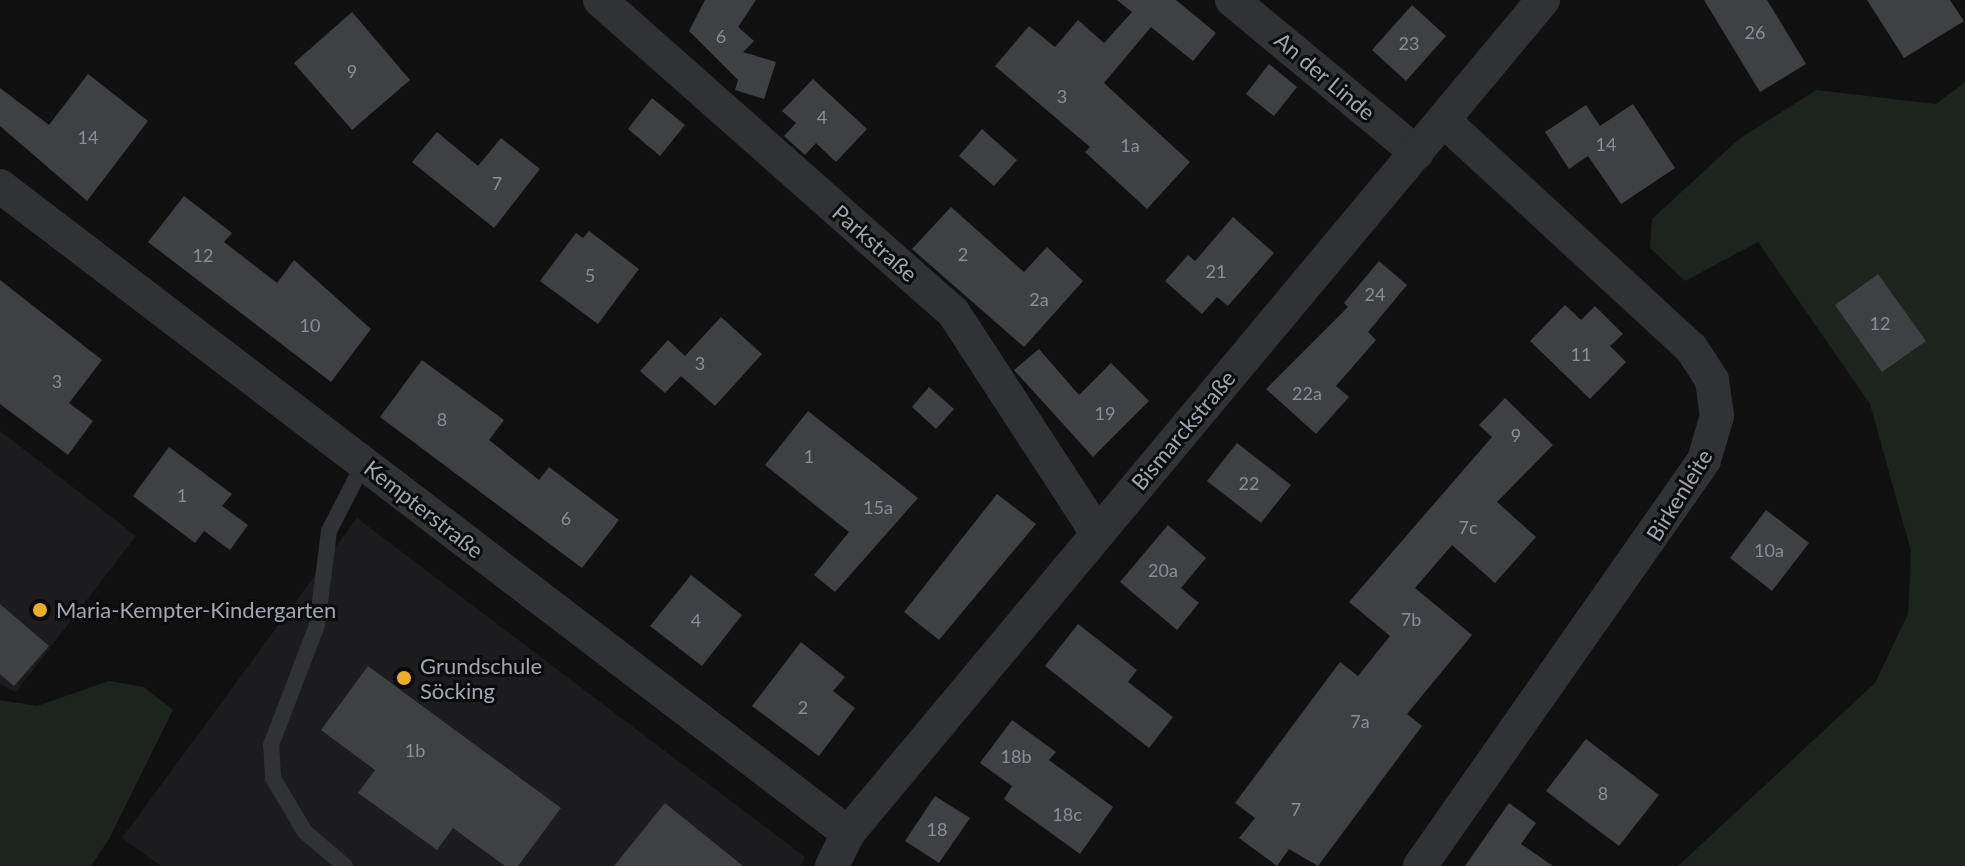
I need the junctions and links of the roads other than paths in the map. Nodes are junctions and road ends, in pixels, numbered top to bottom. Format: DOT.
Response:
graph roads {
  1 [pos="600,0"];
  2 [pos="1232,0"];
  3 [pos="1543,0"];
  4 [pos="1444,121"];
  5 [pos="1417,153"];
  6 [pos="0,186"];
  7 [pos="364,463"];
  8 [pos="1097,533"];
  9 [pos="848,833"];
  10 [pos="345,866"];
  11 [pos="832,866"];
  12 [pos="1420,866"];
  1 -- 8 [label="street, Parkstraße"];
  2 -- 5 [label="street, An der Linde"];
  3 -- 4 [label="street, Bismarckstraße"];
  4 -- 5 [label="street, Bismarckstraße"];
  4 -- 12 [label="street, Birkenleite"];
  5 -- 8 [label="street, Bismarckstraße"];
  6 -- 7 [label="street, Kempterstraße"];
  7 -- 9 [label="street, Kempterstraße"];
  7 -- 10 [label="lane"];
  8 -- 9 [label="street, Bismarckstraße"];
  9 -- 11 [label="street, Bismarckstraße"];
}
